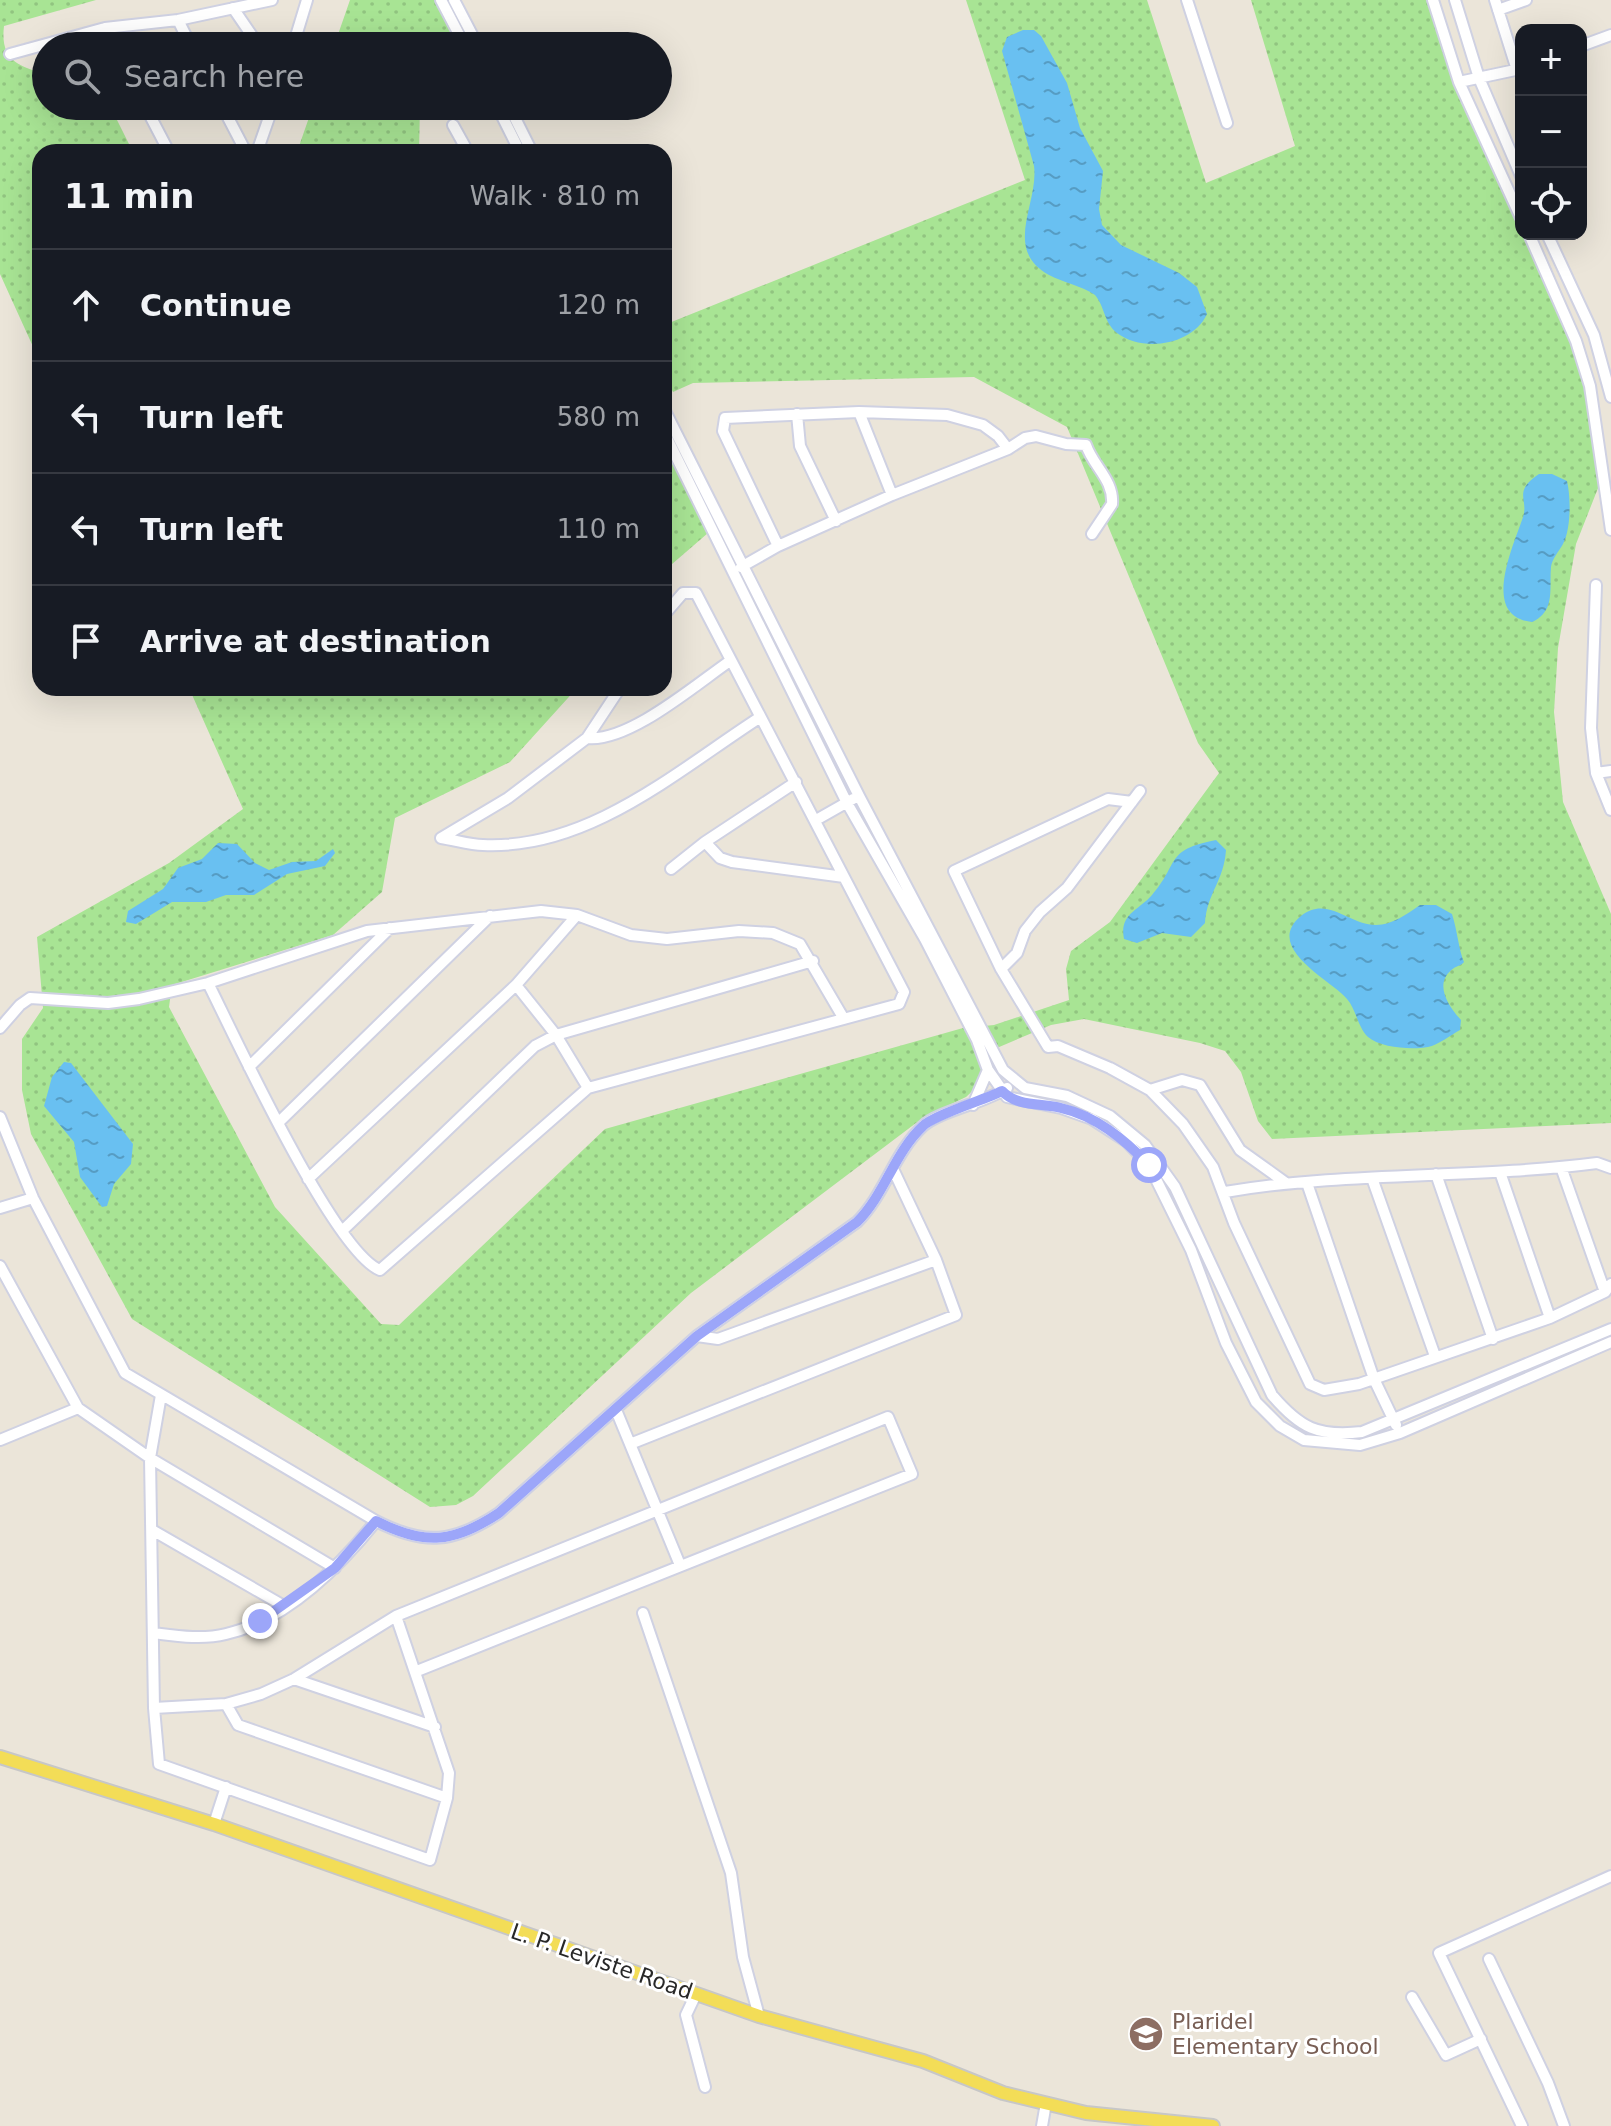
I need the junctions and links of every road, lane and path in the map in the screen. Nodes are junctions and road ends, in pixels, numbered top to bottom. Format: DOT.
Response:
graph roads {
  1 [pos="272,0"];
  2 [pos="307,0"];
  3 [pos="441,0"];
  4 [pos="454,0"];
  5 [pos="1187,0"];
  6 [pos="1433,0"];
  7 [pos="1455,0"];
  8 [pos="1526,0"];
  9 [pos="1497,5"];
  10 [pos="233,8"];
  11 [pos="178,20"];
  12 [pos="105,28"];
  13 [pos="90,32"];
  14 [pos="107,32"];
  15 [pos="184,32"];
  16 [pos="249,32"];
  17 [pos="297,32"];
  18 [pos="458,32"];
  19 [pos="471,32"];
  20 [pos="1611,35"];
  21 [pos="1587,44"];
  22 [pos="32,48"];
  23 [pos="10,54"];
  24 [pos="1515,57"];
  25 [pos="1515,70"];
  26 [pos="1479,78"];
  27 [pos="1459,82"];
  28 [pos="152,120"];
  29 [pos="229,120"];
  30 [pos="268,120"];
  31 [pos="504,120"];
  32 [pos="516,120"];
  33 [pos="1227,123"];
  34 [pos="453,125"];
  35 [pos="165,144"];
  36 [pos="242,144"];
  37 [pos="260,144"];
  38 [pos="464,144"];
  39 [pos="516,144"];
  40 [pos="528,144"];
  41 [pos="1518,168"];
  42 [pos="1515,205"];
  43 [pos="1532,240"];
  44 [pos="1550,240"];
  45 [pos="1611,397"];
  46 [pos="859,412"];
  47 [pos="797,414"];
  48 [pos="672,425"];
  49 [pos="672,448"];
  50 [pos="1008,449"];
  51 [pos="892,495"];
  52 [pos="836,521"];
  53 [pos="1611,530"];
  54 [pos="1092,534"];
  55 [pos="778,546"];
  56 [pos="744,565"];
  57 [pos="732,572"];
  58 [pos="1596,585"];
  59 [pos="672,606"];
  60 [pos="730,661"];
  61 [pos="615,696"];
  62 [pos="759,718"];
  63 [pos="587,738"];
  64 [pos="1611,771"];
  65 [pos="1596,773"];
  66 [pos="796,782"];
  67 [pos="1140,791"];
  68 [pos="859,796"];
  69 [pos="1132,802"];
  70 [pos="847,803"];
  71 [pos="1611,810"];
  72 [pos="816,820"];
  73 [pos="705,842"];
  74 [pos="671,869"];
  75 [pos="844,877"];
  76 [pos="577,915"];
  77 [pos="490,916"];
  78 [pos="390,928"];
  79 [pos="813,961"];
  80 [pos="1001,969"];
  81 [pos="208,983"];
  82 [pos="516,985"];
  83 [pos="844,1019"];
  84 [pos="0,1028"];
  85 [pos="556,1035"];
  86 [pos="249,1067"];
  87 [pos="988,1070"];
  88 [pos="1014,1083"];
  89 [pos="588,1088"];
  90 [pos="1150,1090"];
  91 [pos="1002,1091"];
  92 [pos="973,1106"];
  93 [pos="0,1117"];
  94 [pos="279,1122"];
  95 [pos="1561,1167"];
  96 [pos="1611,1168"];
  97 [pos="893,1169"];
  98 [pos="1500,1172"];
  99 [pos="1436,1174"];
  100 [pos="1372,1178"];
  101 [pos="308,1179"];
  102 [pos="1286,1183"];
  103 [pos="1307,1183"];
  104 [pos="1225,1192"];
  105 [pos="33,1198"];
  106 [pos="0,1208"];
  107 [pos="342,1231"];
  108 [pos="936,1260"];
  109 [pos="0,1266"];
  110 [pos="1608,1288"];
  111 [pos="1550,1318"];
  112 [pos="1611,1329"];
  113 [pos="697,1336"];
  114 [pos="1493,1339"];
  115 [pos="1611,1342"];
  116 [pos="1435,1356"];
  117 [pos="1374,1379"];
  118 [pos="161,1395"];
  119 [pos="78,1408"];
  120 [pos="616,1410"];
  121 [pos="1393,1420"];
  122 [pos="1400,1433"];
  123 [pos="0,1440"];
  124 [pos="630,1444"];
  125 [pos="150,1458"];
  126 [pos="655,1509"];
  127 [pos="376,1521"];
  128 [pos="152,1530"];
  129 [pos="680,1565"];
  130 [pos="335,1568"];
  131 [pos="284,1606"];
  132 [pos="643,1613"];
  133 [pos="396,1616"];
  134 [pos="153,1633"];
  135 [pos="417,1671"];
  136 [pos="294,1679"];
  137 [pos="226,1704"];
  138 [pos="154,1708"];
  139 [pos="435,1727"];
  140 [pos="0,1757"];
  141 [pos="226,1787"];
  142 [pos="447,1798"];
  143 [pos="214,1824"];
  144 [pos="1611,1876"];
  145 [pos="1489,1959"];
  146 [pos="696,1994"];
  147 [pos="1412,1997"];
  148 [pos="759,2016"];
  149 [pos="1481,2039"];
  150 [pos="705,2087"];
  151 [pos="1046,2103"];
  152 [pos="1042,2126"];
  153 [pos="1213,2126"];
  154 [pos="1522,2126"];
  155 [pos="1564,2126"];
  1 -- 10 [label="street"];
  2 -- 17 [label="street"];
  3 -- 18 [label="street"];
  4 -- 19 [label="street"];
  5 -- 33 [label="street"];
  6 -- 27 [label="street"];
  7 -- 26 [label="street"];
  8 -- 9 [label="street"];
  9 -- 24 [label="street"];
  10 -- 11 [label="street"];
  10 -- 16 [label="street"];
  11 -- 12 [label="street"];
  11 -- 15 [label="street"];
  12 -- 13 [label="street"];
  12 -- 14 [label="street"];
  20 -- 21 [label="street"];
  22 -- 23 [label="street"];
  25 -- 26 [label="street"];
  26 -- 27 [label="street"];
  26 -- 41 [label="street"];
  27 -- 42 [label="street"];
  28 -- 35 [label="street"];
  29 -- 36 [label="street"];
  30 -- 37 [label="street"];
  31 -- 39 [label="street"];
  32 -- 40 [label="street"];
  34 -- 38 [label="street"];
  43 -- 53 [label="street"];
  44 -- 45 [label="street"];
  46 -- 47 [label="street"];
  46 -- 50 [label="street"];
  46 -- 51 [label="street"];
  47 -- 52 [label="street"];
  47 -- 55 [label="street"];
  48 -- 56 [label="street"];
  49 -- 57 [label="street"];
  50 -- 51 [label="street"];
  50 -- 54 [label="street"];
  51 -- 52 [label="street"];
  52 -- 55 [label="street"];
  55 -- 56 [label="street"];
  56 -- 57 [label="street"];
  56 -- 68 [label="street"];
  57 -- 70 [label="street"];
  58 -- 65 [label="street"];
  59 -- 60 [label="street"];
  60 -- 62 [label="street"];
  60 -- 63 [label="street"];
  61 -- 63 [label="street"];
  62 -- 63 [label="street"];
  62 -- 66 [label="street"];
  64 -- 65 [label="street"];
  65 -- 71 [label="street"];
  66 -- 72 [label="street"];
  66 -- 73 [label="street"];
  67 -- 69 [label="street"];
  68 -- 70 [label="street"];
  68 -- 88 [label="street"];
  69 -- 80 [label="street"];
  69 -- 80 [label="street"];
  70 -- 72 [label="street"];
  70 -- 87 [label="street"];
  72 -- 75 [label="street"];
  73 -- 74 [label="street"];
  73 -- 75 [label="street"];
  75 -- 83 [label="street"];
  76 -- 77 [label="street"];
  76 -- 79 [label="street"];
  76 -- 82 [label="street"];
  77 -- 78 [label="street"];
  77 -- 94 [label="street"];
  78 -- 81 [label="street"];
  78 -- 86 [label="street"];
  79 -- 83 [label="street"];
  79 -- 85 [label="street"];
  80 -- 90 [label="street"];
  81 -- 84 [label="street"];
  81 -- 86 [label="street"];
  82 -- 85 [label="street"];
  82 -- 101 [label="street"];
  83 -- 89 [label="street"];
  85 -- 89 [label="street"];
  85 -- 107 [label="street"];
  86 -- 94 [label="street"];
  87 -- 91 [label="street"];
  87 -- 92 [label="street"];
  88 -- 91 [label="street"];
  88 -- 121 [label="street"];
  89 -- 107 [label="street"];
  90 -- 102 [label="street"];
  90 -- 104 [label="street"];
  91 -- 92 [label="street"];
  91 -- 122 [label="street"];
  92 -- 97 [label="street"];
  93 -- 105 [label="street"];
  94 -- 101 [label="street"];
  95 -- 96 [label="street"];
  95 -- 98 [label="street"];
  95 -- 110 [label="street"];
  97 -- 108 [label="street"];
  97 -- 113 [label="street"];
  98 -- 99 [label="street"];
  98 -- 111 [label="street"];
  99 -- 100 [label="street"];
  99 -- 114 [label="street"];
  100 -- 103 [label="street"];
  100 -- 116 [label="street"];
  101 -- 107 [label="street"];
  102 -- 103 [label="street"];
  102 -- 104 [label="street"];
  103 -- 117 [label="street"];
  104 -- 117 [label="street"];
  105 -- 106 [label="street"];
  105 -- 118 [label="street"];
  108 -- 113 [label="street"];
  108 -- 124 [label="street"];
  109 -- 119 [label="street"];
  110 -- 111 [label="street"];
  111 -- 114 [label="street"];
  112 -- 121 [label="street"];
  113 -- 120 [label="street"];
  114 -- 116 [label="street"];
  115 -- 122 [label="street"];
  116 -- 117 [label="street"];
  117 -- 121 [label="street"];
  118 -- 125 [label="street"];
  118 -- 127 [label="street"];
  119 -- 123 [label="street"];
  119 -- 125 [label="street"];
  120 -- 124 [label="street"];
  120 -- 127 [label="street"];
  121 -- 122 [label="street"];
  124 -- 126 [label="street"];
  125 -- 128 [label="street"];
  125 -- 130 [label="street"];
  126 -- 129 [label="street"];
  126 -- 129 [label="street"];
  126 -- 133 [label="street"];
  127 -- 130 [label="street"];
  128 -- 131 [label="street"];
  128 -- 134 [label="street"];
  129 -- 135 [label="street"];
  130 -- 131 [label="street"];
  131 -- 134 [label="street"];
  132 -- 148 [label="street"];
  133 -- 135 [label="street"];
  133 -- 136 [label="street"];
  134 -- 138 [label="street"];
  135 -- 139 [label="street"];
  136 -- 137 [label="street"];
  136 -- 139 [label="street"];
  137 -- 138 [label="street"];
  137 -- 142 [label="street"];
  138 -- 141 [label="street"];
  139 -- 142 [label="street"];
  140 -- 143 [label="main road, L. P. Leviste Road"];
  141 -- 142 [label="street"];
  141 -- 143 [label="street"];
  143 -- 146 [label="main road, L. P. Leviste Road"];
  144 -- 149 [label="street"];
  145 -- 155 [label="street"];
  146 -- 148 [label="main road, L. P. Leviste Road"];
  146 -- 150 [label="street"];
  147 -- 149 [label="street"];
  148 -- 151 [label="main road, L. P. Leviste Road"];
  149 -- 154 [label="street"];
  151 -- 152 [label="street"];
  151 -- 153 [label="main road, L. P. Leviste Road"];
}
